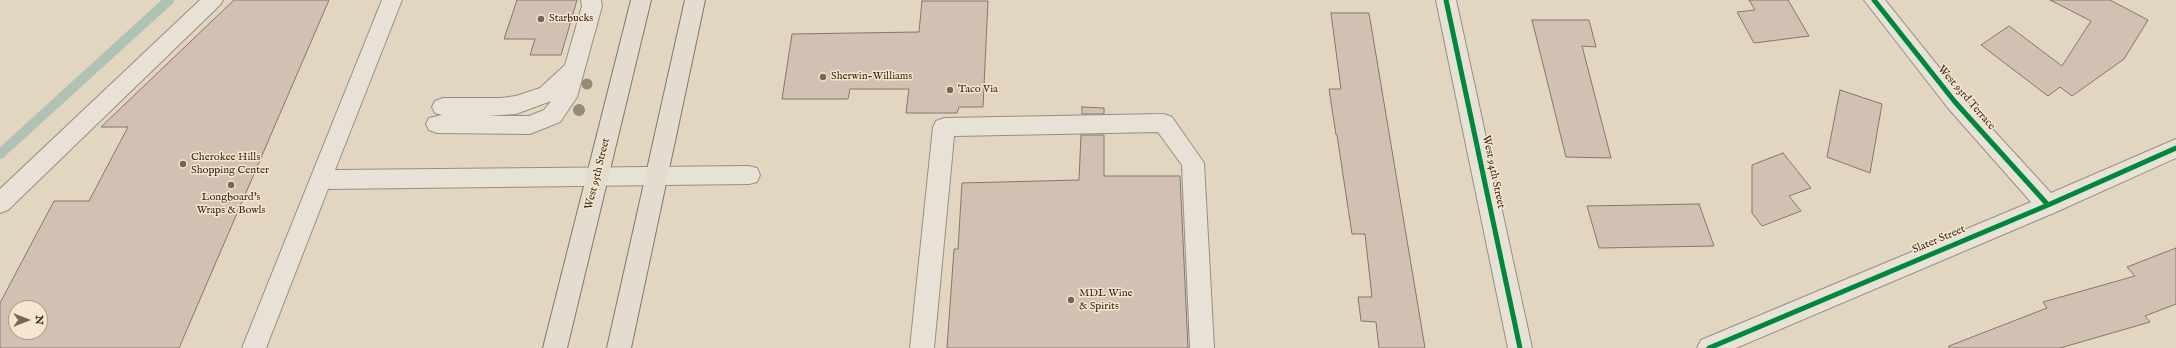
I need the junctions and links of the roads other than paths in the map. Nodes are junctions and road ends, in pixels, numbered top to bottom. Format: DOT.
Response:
graph roads {
  1 [pos="213,0"];
  2 [pos="392,0"];
  3 [pos="591,0"];
  4 [pos="641,0"];
  5 [pos="695,0"];
  6 [pos="1446,0"];
  7 [pos="1874,0"];
  8 [pos="440,116"];
  9 [pos="2176,148"];
  10 [pos="749,175"];
  11 [pos="657,176"];
  12 [pos="597,177"];
  13 [pos="322,180"];
  14 [pos="0,203"];
  15 [pos="2048,205"];
  16 [pos="254,348"];
  17 [pos="554,348"];
  18 [pos="619,348"];
  19 [pos="922,348"];
  20 [pos="1202,348"];
  21 [pos="1520,348"];
  22 [pos="1709,348"];
  1 -- 14 [label="street"];
  2 -- 13 [label="street"];
  3 -- 8 [label="street"];
  4 -- 12 [label="main road, West 95th Street"];
  5 -- 11 [label="main road"];
  6 -- 21 [label="street, West 94th Street"];
  7 -- 15 [label="street, West 93rd Terrace"];
  9 -- 15 [label="street, Slater Street"];
  10 -- 11 [label="street"];
  11 -- 12 [label="street"];
  11 -- 18 [label="main road"];
  12 -- 13 [label="street"];
  12 -- 17 [label="main road, West 95th Street"];
  13 -- 16 [label="street"];
  15 -- 22 [label="street, Slater Street"];
  19 -- 20 [label="street"];
}
